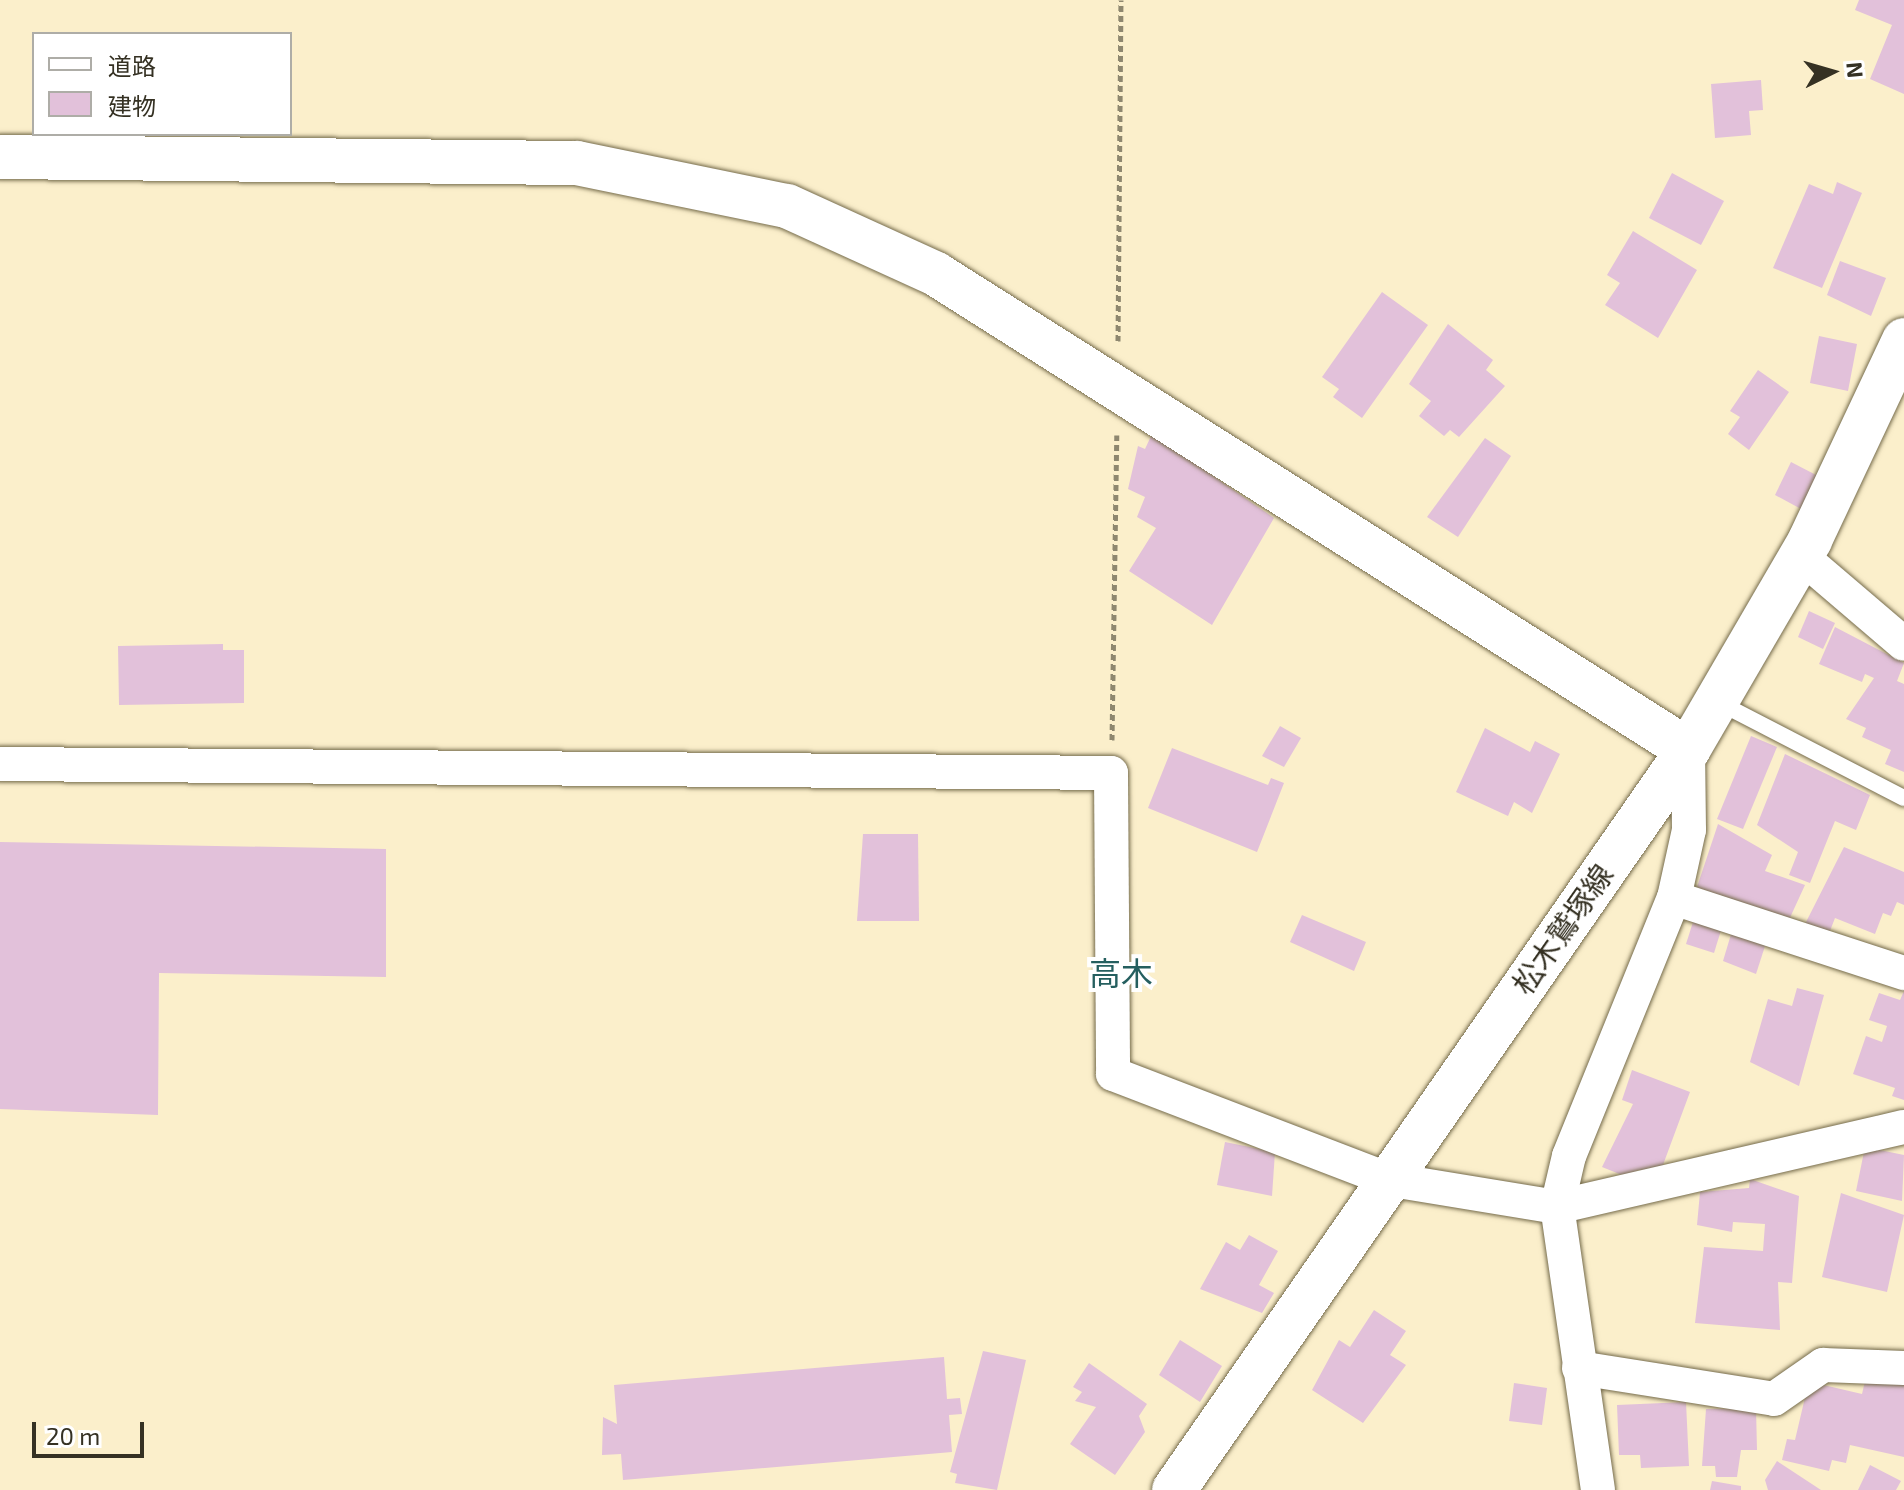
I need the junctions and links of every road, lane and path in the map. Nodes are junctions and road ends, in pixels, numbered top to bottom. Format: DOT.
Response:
graph roads {
  1 [pos="0,157"];
  2 [pos="1904,340"];
  3 [pos="1801,556"];
  4 [pos="1904,644"];
  5 [pos="1717,701"];
  6 [pos="1688,750"];
  7 [pos="0,764"];
  8 [pos="1904,798"];
  9 [pos="1674,898"];
  10 [pos="1904,973"];
  11 [pos="1904,1127"];
  12 [pos="1386,1179"];
  13 [pos="1557,1207"];
  14 [pos="1579,1368"];
  15 [pos="1904,1368"];
  16 [pos="1174,1490"];
  17 [pos="1598,1490"];
  1 -- 6 [label="street"];
  2 -- 3 [label="street, 松木鷲塚線"];
  3 -- 4 [label="street"];
  3 -- 5 [label="street, 松木鷲塚線"];
  5 -- 6 [label="street, 松木鷲塚線"];
  5 -- 8 [label="lane"];
  6 -- 9 [label="street"];
  6 -- 12 [label="street, 松木鷲塚線"];
  7 -- 12 [label="street"];
  9 -- 10 [label="street"];
  9 -- 13 [label="street"];
  11 -- 13 [label="street"];
  12 -- 13 [label="street"];
  12 -- 16 [label="street, 松木鷲塚線"];
  13 -- 14 [label="street"];
  14 -- 15 [label="street"];
  14 -- 17 [label="street"];
}
